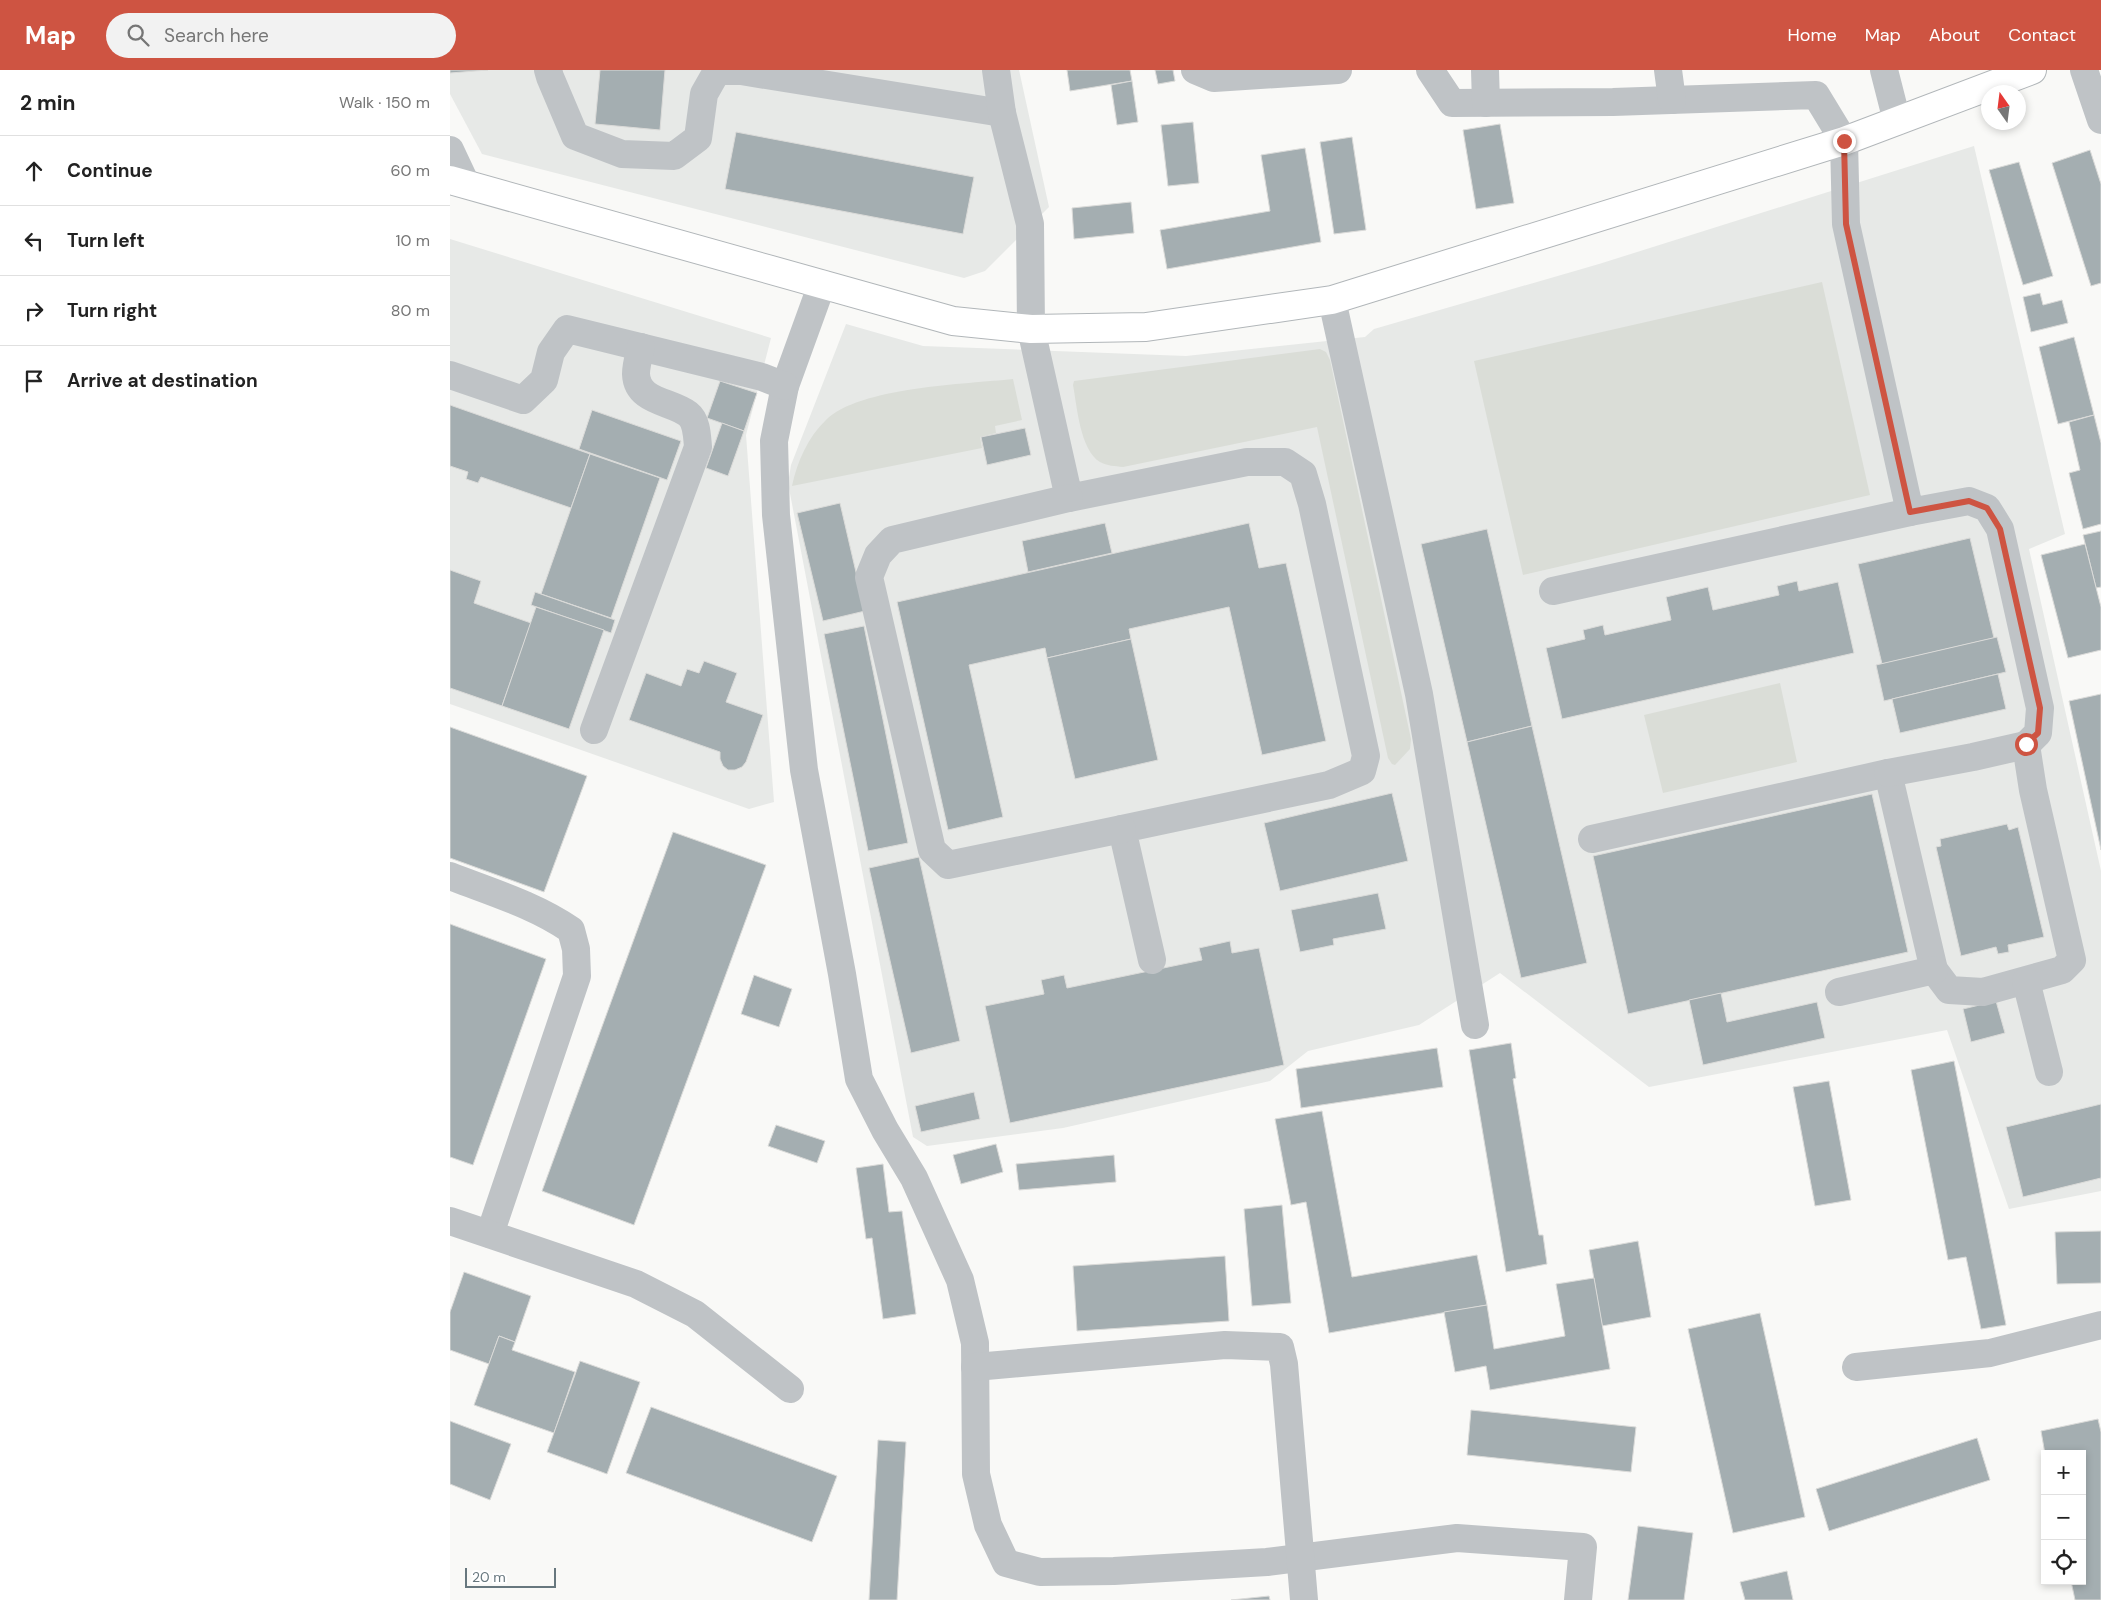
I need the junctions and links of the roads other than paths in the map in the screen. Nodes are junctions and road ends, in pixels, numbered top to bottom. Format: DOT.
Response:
graph roads {
  1 [pos="548,70"];
  2 [pos="996,70"];
  3 [pos="1195,70"];
  4 [pos="1338,70"];
  5 [pos="1430,70"];
  6 [pos="1485,70"];
  7 [pos="1668,70"];
  8 [pos="1884,70"];
  9 [pos="2032,70"];
  10 [pos="2084,70"];
  11 [pos="1672,100"];
  12 [pos="1486,103"];
  13 [pos="1002,113"];
  14 [pos="2101,120"];
  15 [pos="1897,121"];
  16 [pos="1844,141"];
  17 [pos="450,150"];
  18 [pos="458,182"];
  19 [pos="822,284"];
  20 [pos="1332,300"];
  21 [pos="1031,329"];
  22 [pos="641,347"];
  23 [pos="450,375"];
  24 [pos="785,386"];
  25 [pos="1069,498"];
  26 [pos="1910,512"];
  27 [pos="1553,591"];
  28 [pos="594,730"];
  29 [pos="2026,744"];
  30 [pos="1888,773"];
  31 [pos="1122,829"];
  32 [pos="1592,839"];
  33 [pos="450,876"];
  34 [pos="1152,960"];
  35 [pos="1934,970"];
  36 [pos="2026,980"];
  37 [pos="1838,992"];
  38 [pos="1474,1025"];
  39 [pos="2050,1072"];
  40 [pos="451,1223"];
  41 [pos="490,1234"];
  42 [pos="2101,1325"];
  43 [pos="975,1366"];
  44 [pos="1856,1367"];
  45 [pos="790,1389"];
  46 [pos="1299,1558"];
  47 [pos="1304,1600"];
  48 [pos="1578,1600"];
  1 -- 13 [label="street"];
  2 -- 13 [label="street"];
  3 -- 4 [label="street"];
  5 -- 12 [label="street"];
  6 -- 12 [label="street"];
  7 -- 11 [label="street"];
  8 -- 15 [label="street"];
  9 -- 15 [label="main road"];
  10 -- 14 [label="street"];
  11 -- 12 [label="street"];
  11 -- 16 [label="street"];
  13 -- 21 [label="street"];
  15 -- 16 [label="main road"];
  16 -- 20 [label="main road"];
  16 -- 26 [label="street"];
  17 -- 18 [label="street"];
  18 -- 19 [label="main road"];
  19 -- 21 [label="main road"];
  19 -- 24 [label="street"];
  20 -- 21 [label="main road"];
  20 -- 38 [label="street"];
  21 -- 25 [label="street"];
  22 -- 23 [label="street"];
  22 -- 24 [label="street"];
  22 -- 28 [label="street"];
  24 -- 43 [label="street"];
  25 -- 31 [label="street"];
  25 -- 31 [label="street"];
  26 -- 27 [label="street"];
  26 -- 29 [label="street"];
  29 -- 30 [label="street"];
  29 -- 36 [label="street"];
  30 -- 32 [label="street"];
  30 -- 35 [label="street"];
  31 -- 34 [label="street"];
  33 -- 41 [label="street"];
  35 -- 36 [label="street"];
  35 -- 37 [label="street"];
  36 -- 39 [label="street"];
  40 -- 41 [label="street"];
  41 -- 45 [label="street"];
  42 -- 44 [label="street"];
  43 -- 46 [label="street"];
  43 -- 46 [label="street"];
  46 -- 47 [label="street"];
  46 -- 48 [label="street"];
}
